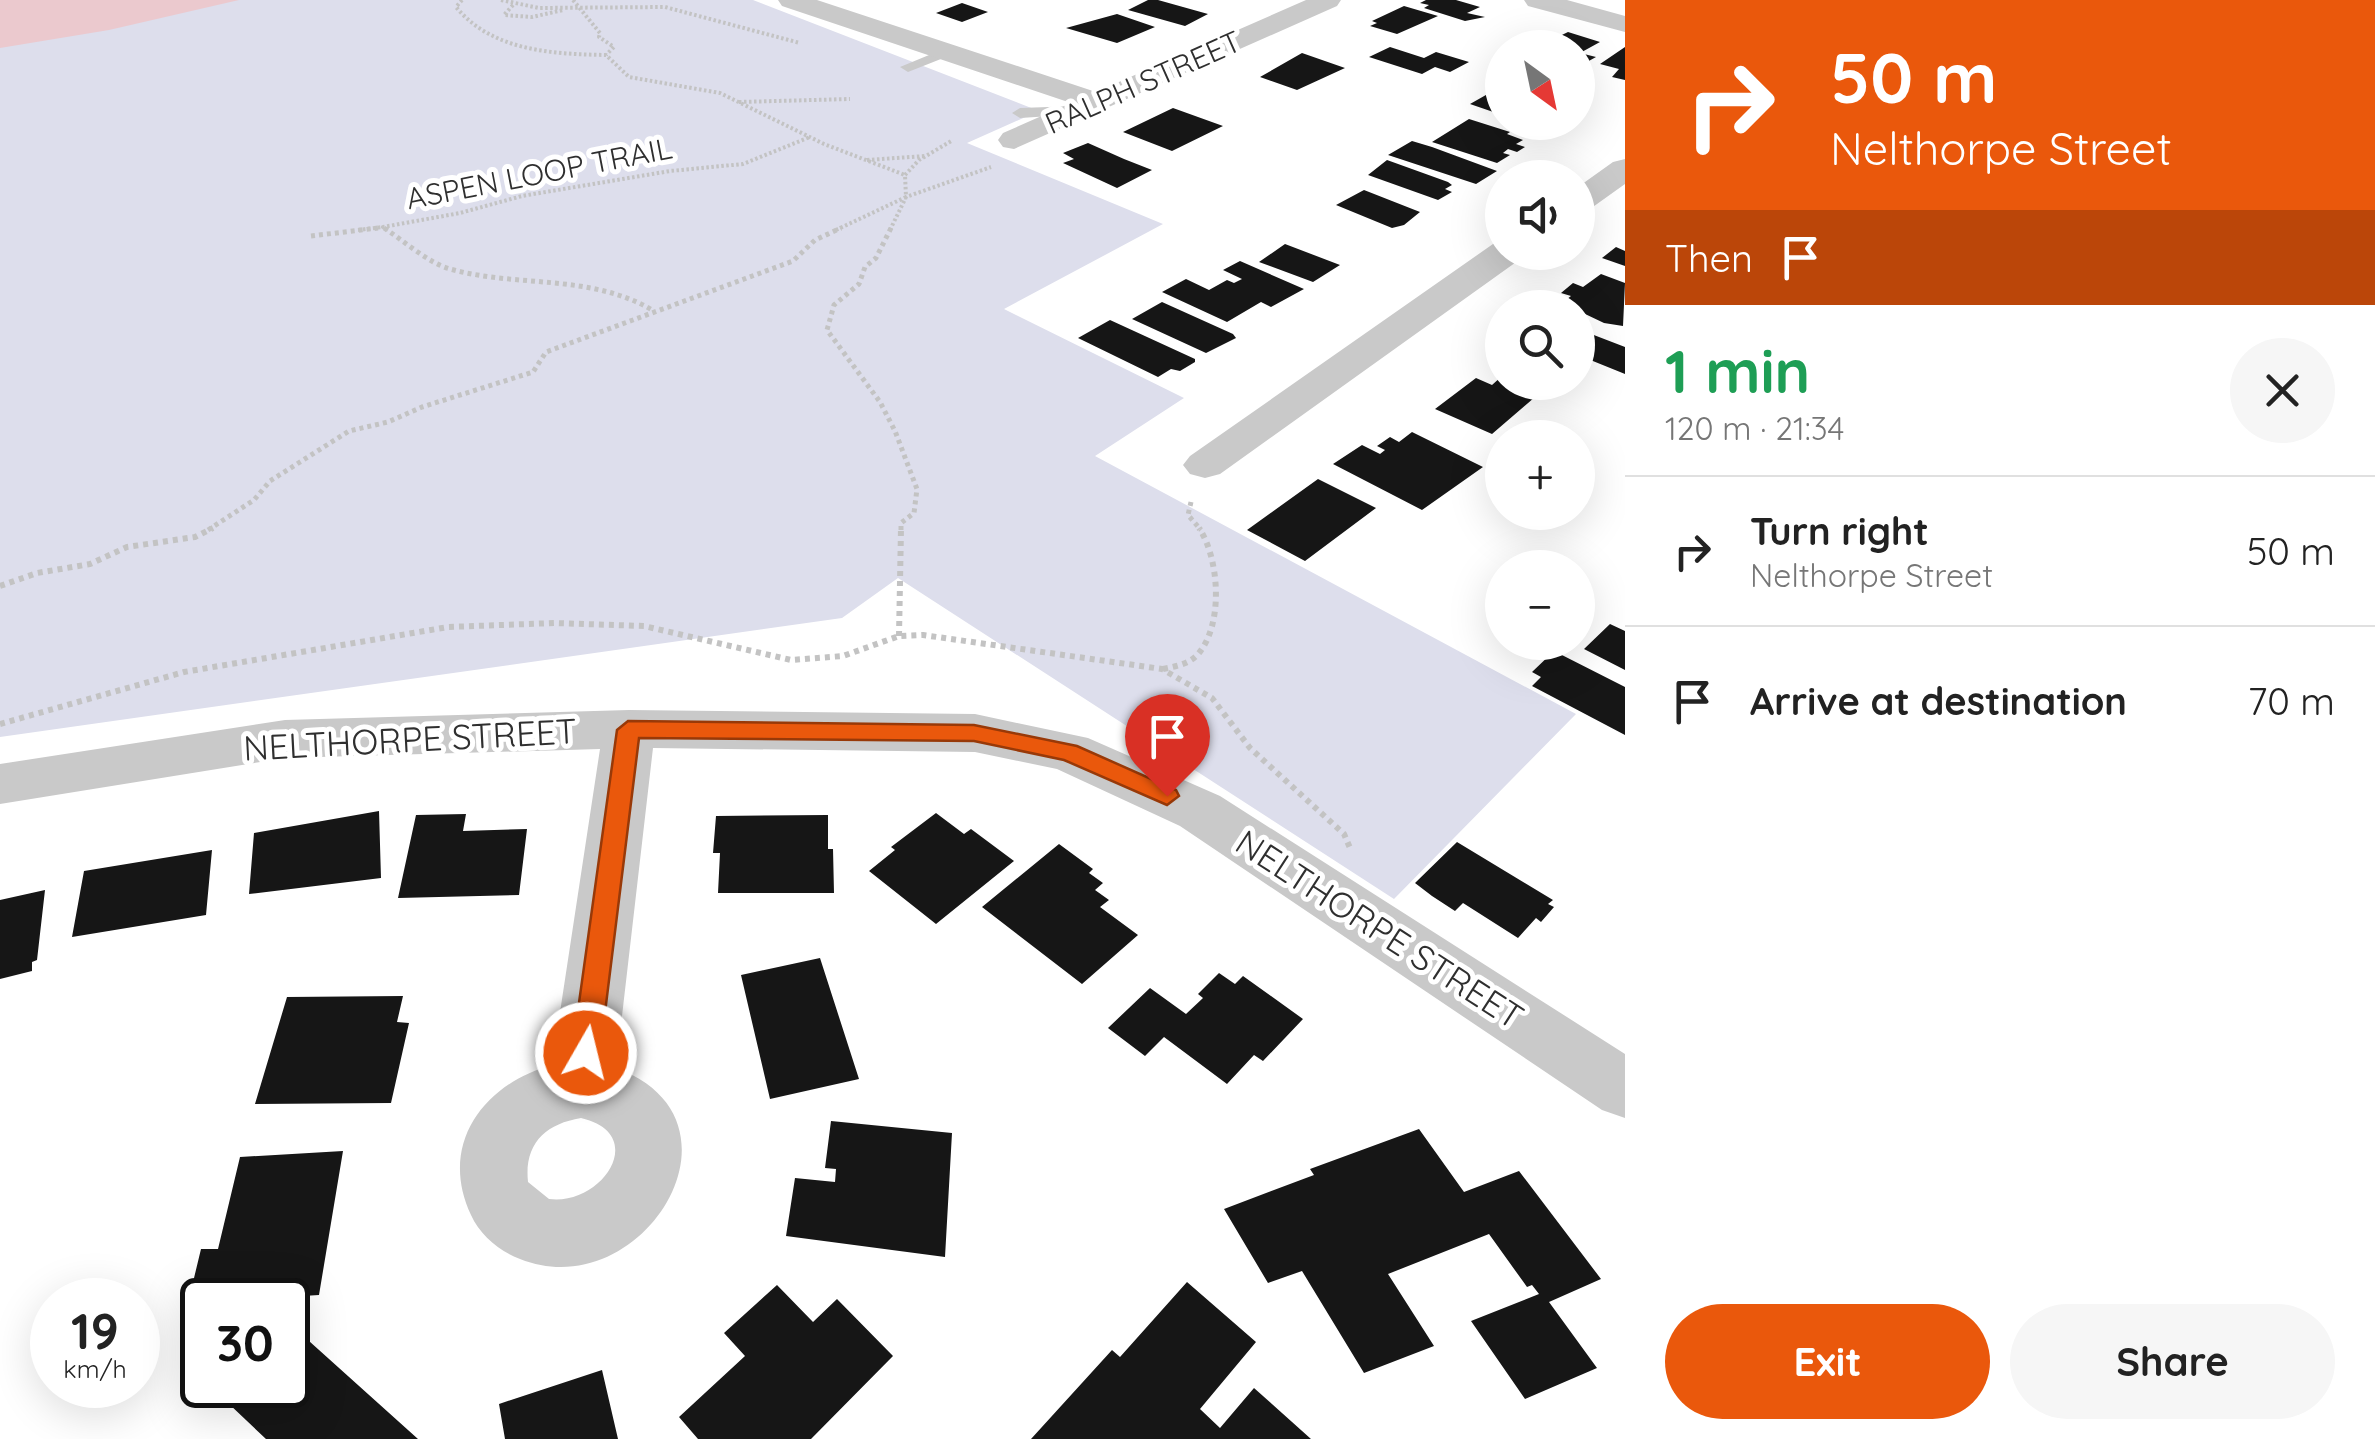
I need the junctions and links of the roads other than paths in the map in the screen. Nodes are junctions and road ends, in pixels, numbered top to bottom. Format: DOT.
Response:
graph roads {
  1 [pos="791,0"];
  2 [pos="1328,0"];
  3 [pos="1537,0"];
  4 [pos="1625,24"];
  5 [pos="946,52"];
  6 [pos="908,67"];
  7 [pos="1086,107"];
  8 [pos="1017,127"];
  9 [pos="1625,168"];
  10 [pos="1595,190"];
  11 [pos="1485,267"];
  12 [pos="1205,465"];
  13 [pos="628,730"];
  14 [pos="0,784"];
  15 [pos="581,1089"];
  16 [pos="1625,1089"];
  1 -- 5 [label="street"];
  2 -- 7 [label="street, RALPH STREET"];
  3 -- 4 [label="street"];
  5 -- 6 [label="lane"];
  5 -- 7 [label="street"];
  7 -- 8 [label="street, RALPH STREET"];
  9 -- 10 [label="street"];
  11 -- 12 [label="street"];
  13 -- 14 [label="street, NELTHORPE STREET"];
  13 -- 15 [label="street"];
  13 -- 16 [label="street, NELTHORPE STREET"];
}
